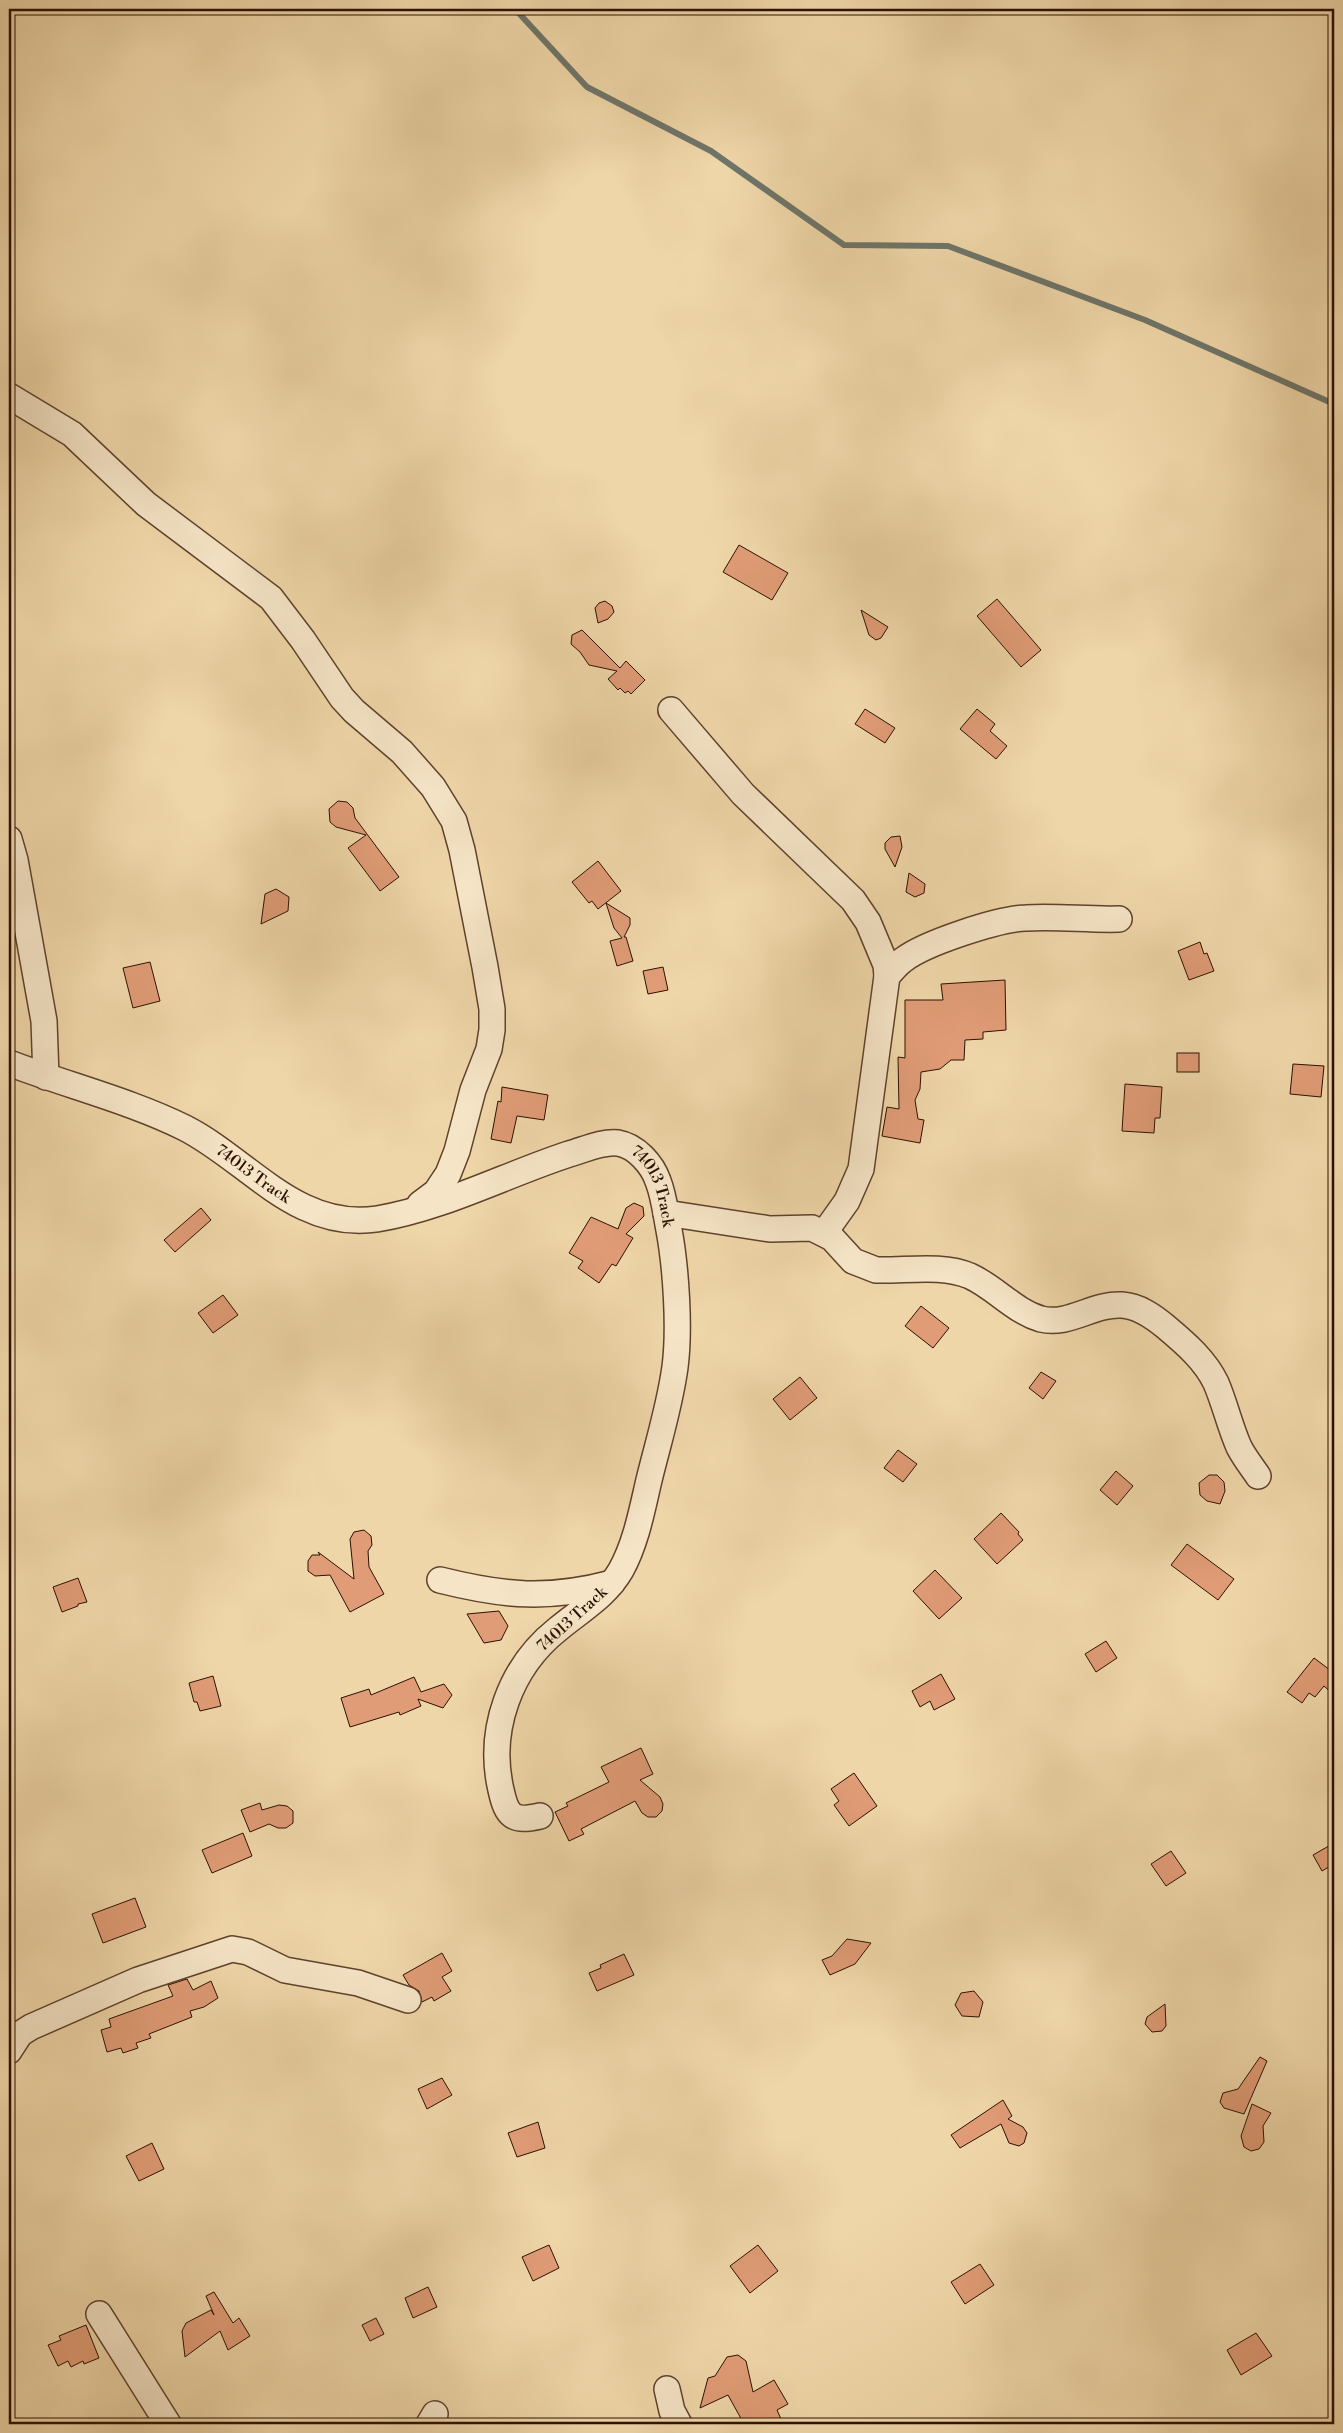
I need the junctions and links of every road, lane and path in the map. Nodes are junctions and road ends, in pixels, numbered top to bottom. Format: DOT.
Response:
graph roads {
  1 [pos="9,396"];
  2 [pos="671,710"];
  3 [pos="9,839"];
  4 [pos="1118,918"];
  5 [pos="887,976"];
  6 [pos="9,1064"];
  7 [pos="46,1077"];
  8 [pos="412,1210"];
  9 [pos="666,1213"];
  10 [pos="825,1232"];
  11 [pos="1258,1476"];
  12 [pos="440,1580"];
  13 [pos="612,1583"];
  14 [pos="540,1816"];
  15 [pos="408,2000"];
  16 [pos="9,2051"];
  17 [pos="99,2314"];
  18 [pos="667,2389"];
  19 [pos="168,2424"];
  20 [pos="679,2424"];
  1 -- 8 [label="street"];
  2 -- 5 [label="street"];
  3 -- 7 [label="street"];
  4 -- 5 [label="street"];
  5 -- 10 [label="street"];
  6 -- 7 [label="street, 74013 Track"];
  7 -- 8 [label="street, 74013 Track"];
  8 -- 9 [label="street, 74013 Track"];
  9 -- 10 [label="street"];
  9 -- 13 [label="street, 74013 Track"];
  10 -- 11 [label="street"];
  12 -- 13 [label="street"];
  13 -- 14 [label="street, 74013 Track"];
  15 -- 16 [label="street"];
  17 -- 19 [label="street"];
  18 -- 20 [label="street"];
}
